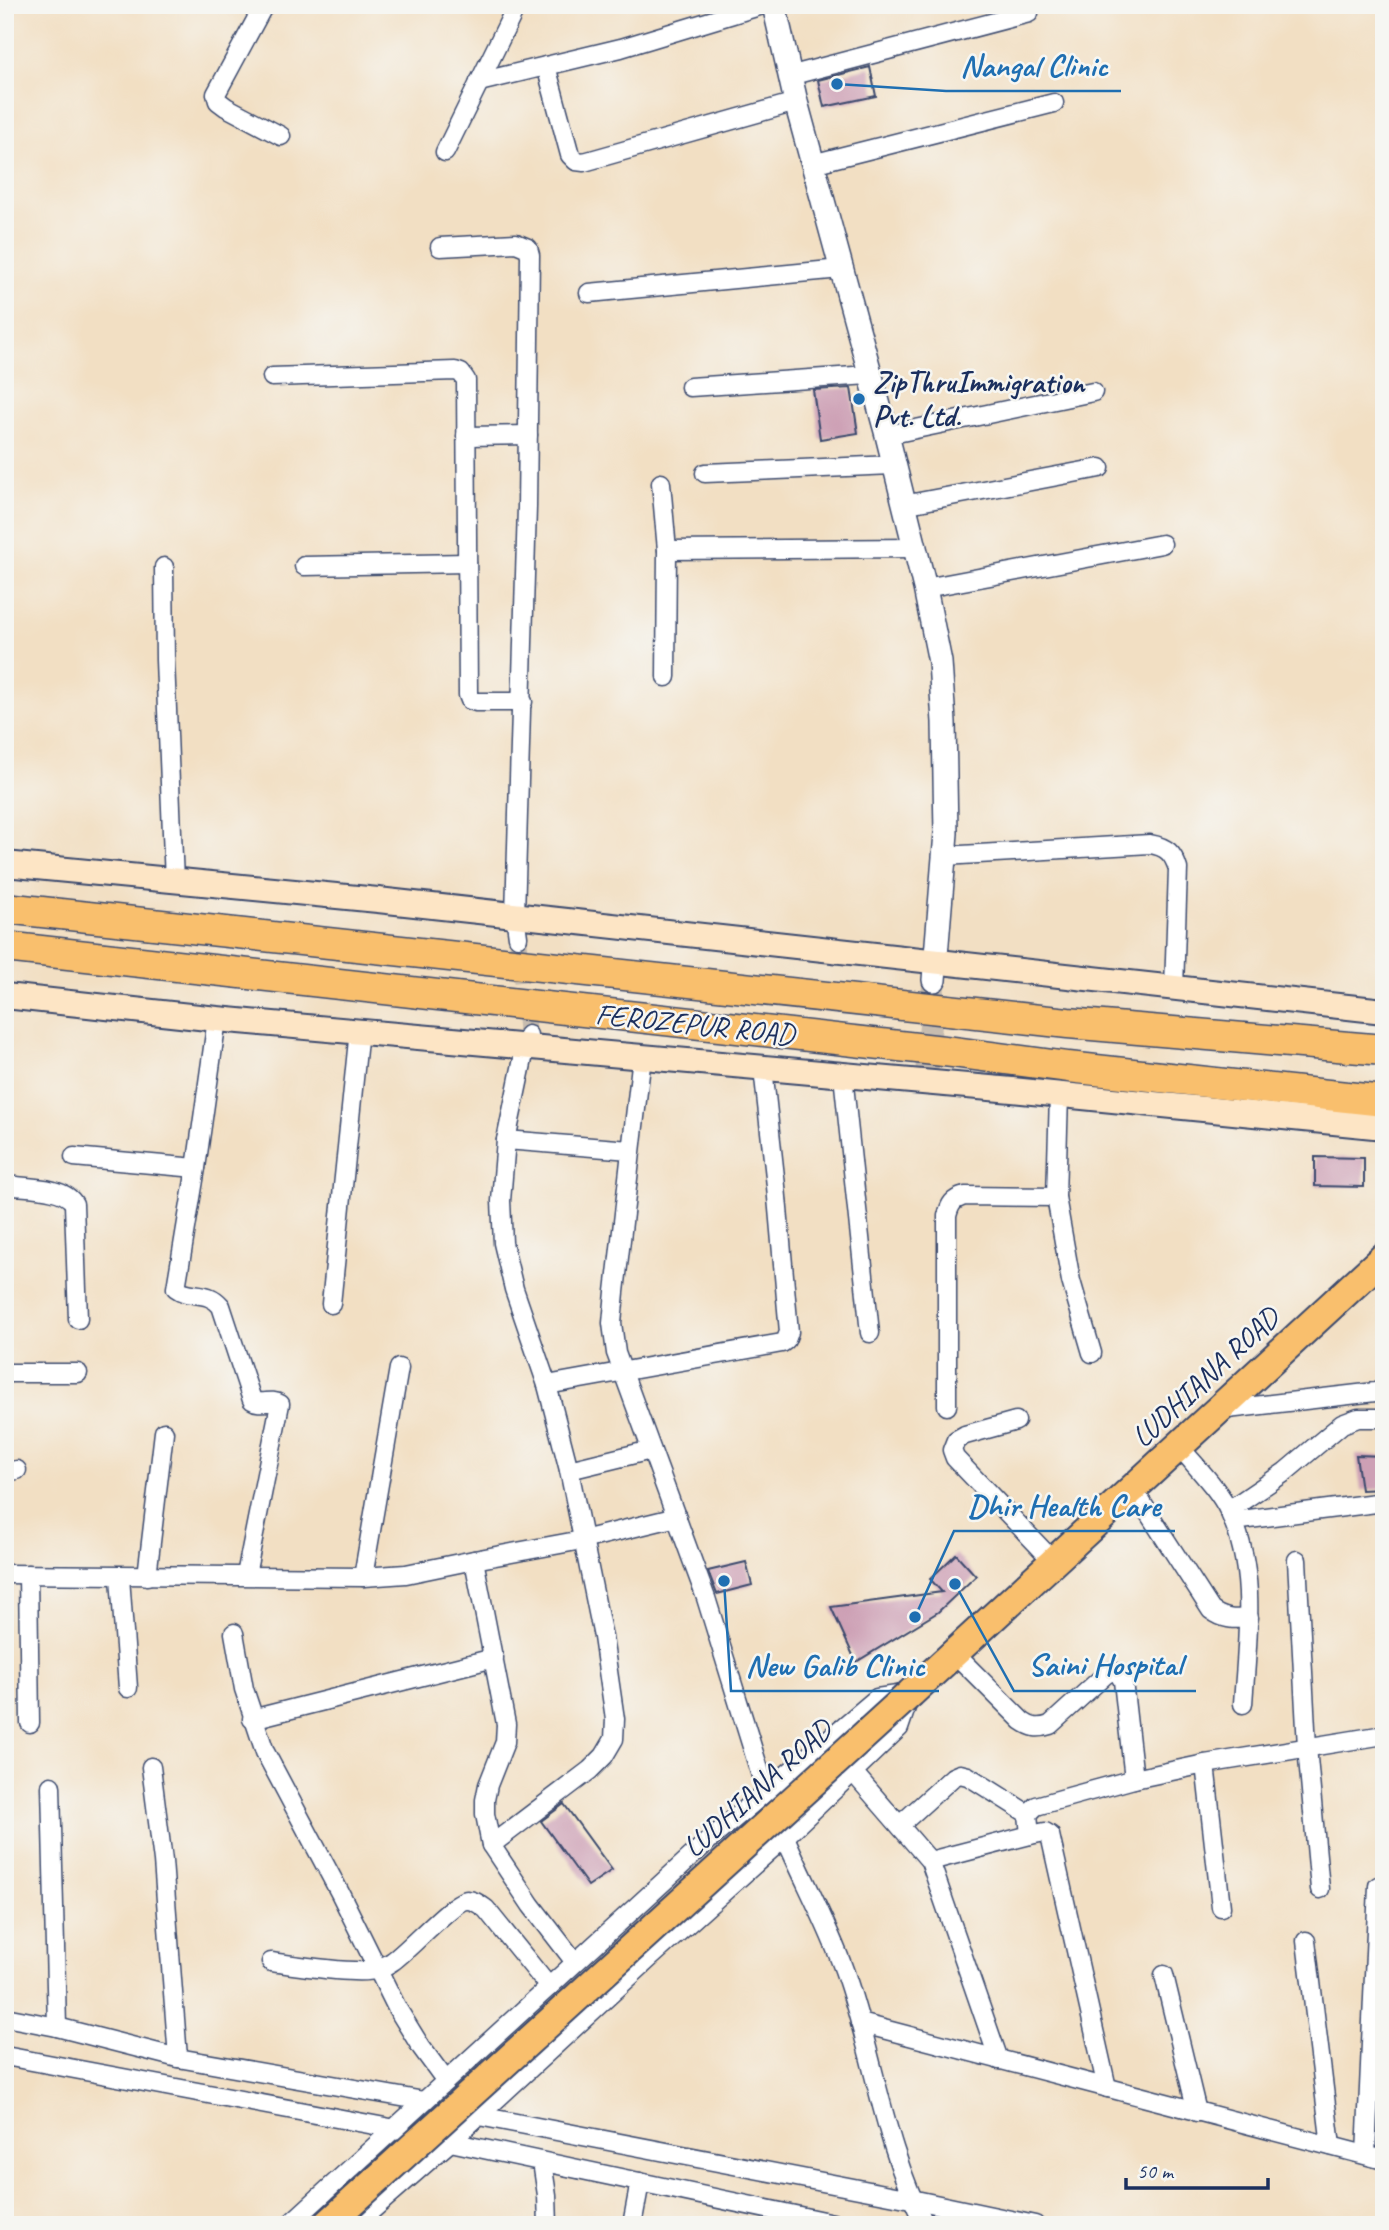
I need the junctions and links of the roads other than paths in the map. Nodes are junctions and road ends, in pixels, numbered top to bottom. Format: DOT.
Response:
graph roads {
  1 [pos="264,5"];
  2 [pos="517,5"];
  3 [pos="763,5"];
  4 [pos="774,5"];
  5 [pos="1029,13"];
  6 [pos="547,66"];
  7 [pos="789,76"];
  8 [pos="479,82"];
  9 [pos="796,102"];
  10 [pos="1054,103"];
  11 [pos="281,136"];
  12 [pos="445,152"];
  13 [pos="812,164"];
  14 [pos="440,247"];
  15 [pos="841,269"];
  16 [pos="589,293"];
  17 [pos="869,374"];
  18 [pos="272,377"];
  19 [pos="690,387"];
  20 [pos="1093,392"];
  21 [pos="528,435"];
  22 [pos="887,435"];
  23 [pos="466,436"];
  24 [pos="893,465"];
  25 [pos="1100,468"];
  26 [pos="705,473"];
  27 [pos="661,483"];
  28 [pos="903,505"];
  29 [pos="1162,544"];
  30 [pos="915,548"];
  31 [pos="667,550"];
  32 [pos="467,563"];
  33 [pos="304,566"];
  34 [pos="164,567"];
  35 [pos="925,588"];
  36 [pos="666,677"];
  37 [pos="523,702"];
  38 [pos="944,856"];
  39 [pos="5,864"];
  40 [pos="174,882"];
  41 [pos="5,908"];
  42 [pos="517,926"];
  43 [pos="5,947"];
  44 [pos="934,971"];
  45 [pos="1174,988"];
  46 [pos="5,996"];
  47 [pos="1384,1011"];
  48 [pos="217,1019"];
  49 [pos="359,1030"];
  50 [pos="527,1040"];
  51 [pos="1384,1050"];
  52 [pos="642,1056"];
  53 [pos="762,1068"];
  54 [pos="843,1075"];
  55 [pos="1059,1095"];
  56 [pos="1384,1101"];
  57 [pos="1384,1127"];
  58 [pos="506,1140"];
  59 [pos="630,1150"];
  60 [pos="74,1157"];
  61 [pos="196,1168"];
  62 [pos="5,1185"];
  63 [pos="1056,1197"];
  64 [pos="1384,1257"];
  65 [pos="331,1304"];
  66 [pos="78,1319"];
  67 [pos="870,1333"];
  68 [pos="1092,1353"];
  69 [pos="398,1368"];
  70 [pos="623,1371"];
  71 [pos="5,1373"];
  72 [pos="78,1373"];
  73 [pos="547,1385"];
  74 [pos="1384,1391"];
  75 [pos="947,1406"];
  76 [pos="1219,1410"];
  77 [pos="1384,1418"];
  78 [pos="1016,1421"];
  79 [pos="164,1432"];
  80 [pos="1180,1447"];
  81 [pos="651,1450"];
  82 [pos="569,1470"];
  83 [pos="1133,1489"];
  84 [pos="1384,1502"];
  85 [pos="1231,1516"];
  86 [pos="677,1517"];
  87 [pos="582,1540"];
  88 [pos="474,1560"];
  89 [pos="1297,1560"];
  90 [pos="1054,1562"];
  91 [pos="5,1574"];
  92 [pos="28,1574"];
  93 [pos="246,1575"];
  94 [pos="147,1576"];
  95 [pos="120,1577"];
  96 [pos="363,1577"];
  97 [pos="1249,1618"];
  98 [pos="234,1633"];
  99 [pos="954,1653"];
  100 [pos="494,1658"];
  101 [pos="128,1688"];
  102 [pos="911,1693"];
  103 [pos="1243,1704"];
  104 [pos="252,1719"];
  105 [pos="30,1723"];
  106 [pos="1384,1735"];
  107 [pos="1307,1747"];
  108 [pos="1205,1764"];
  109 [pos="151,1767"];
  110 [pos="853,1772"];
  111 [pos="1133,1779"];
  112 [pos="51,1786"];
  113 [pos="766,1792"];
  114 [pos="1028,1814"];
  115 [pos="900,1825"];
  116 [pos="1030,1835"];
  117 [pos="785,1837"];
  118 [pos="491,1845"];
  119 [pos="930,1861"];
  120 [pos="1378,1886"];
  121 [pos="1320,1889"];
  122 [pos="1221,1907"];
  123 [pos="1306,1941"];
  124 [pos="271,1962"];
  125 [pos="575,1962"];
  126 [pos="377,1970"];
  127 [pos="1164,1975"];
  128 [pos="549,1987"];
  129 [pos="5,2017"];
  130 [pos="860,2024"];
  131 [pos="57,2027"];
  132 [pos="5,2056"];
  133 [pos="178,2058"];
  134 [pos="999,2060"];
  135 [pos="446,2081"];
  136 [pos="1107,2088"];
  137 [pos="357,2089"];
  138 [pos="424,2101"];
  139 [pos="1197,2112"];
  140 [pos="479,2116"];
  141 [pos="350,2121"];
  142 [pos="394,2129"];
  143 [pos="450,2142"];
  144 [pos="1331,2146"];
  145 [pos="1366,2155"];
  146 [pos="1384,2160"];
  147 [pos="542,2162"];
  148 [pos="640,2182"];
  149 [pos="911,2199"];
  150 [pos="807,2221"];
  151 [pos="289,2225"];
  152 [pos="327,2225"];
  153 [pos="355,2225"];
  154 [pos="548,2225"];
  155 [pos="632,2225"];
  156 [pos="842,2225"];
  157 [pos="925,2225"];
  158 [pos="1035,2225"];
  1 -- 11 [label="street"];
  2 -- 8 [label="street"];
  3 -- 6 [label="street"];
  4 -- 7 [label="street"];
  5 -- 7 [label="street"];
  6 -- 8 [label="street"];
  6 -- 9 [label="street"];
  7 -- 9 [label="street"];
  8 -- 12 [label="street"];
  9 -- 13 [label="street"];
  10 -- 13 [label="street"];
  13 -- 15 [label="street"];
  14 -- 21 [label="street"];
  15 -- 16 [label="street"];
  15 -- 17 [label="street"];
  17 -- 19 [label="street"];
  17 -- 22 [label="street"];
  18 -- 23 [label="street"];
  20 -- 22 [label="street"];
  21 -- 23 [label="street"];
  21 -- 37 [label="street"];
  22 -- 24 [label="street"];
  23 -- 32 [label="street"];
  24 -- 26 [label="street"];
  24 -- 28 [label="street"];
  25 -- 28 [label="street"];
  27 -- 31 [label="street"];
  28 -- 30 [label="street"];
  29 -- 35 [label="street"];
  30 -- 31 [label="street"];
  30 -- 35 [label="street"];
  31 -- 36 [label="street"];
  32 -- 33 [label="street"];
  32 -- 37 [label="street"];
  34 -- 40 [label="street"];
  35 -- 38 [label="street"];
  37 -- 42 [label="street"];
  38 -- 44 [label="street"];
  38 -- 45 [label="street"];
  39 -- 40 [label="main road"];
  40 -- 42 [label="main road"];
  41 -- 51 [label="highway"];
  42 -- 44 [label="main road"];
  43 -- 56 [label="highway, FEROZEPUR ROAD"];
  44 -- 45 [label="main road"];
  45 -- 47 [label="main road"];
  46 -- 48 [label="main road"];
  48 -- 49 [label="main road"];
  48 -- 61 [label="street"];
  49 -- 50 [label="main road"];
  49 -- 65 [label="street"];
  50 -- 52 [label="main road"];
  50 -- 58 [label="street"];
  52 -- 53 [label="main road"];
  52 -- 59 [label="street"];
  53 -- 54 [label="main road"];
  53 -- 70 [label="street"];
  54 -- 55 [label="main road"];
  54 -- 67 [label="street"];
  55 -- 57 [label="main road"];
  55 -- 63 [label="street"];
  58 -- 59 [label="street"];
  58 -- 73 [label="street"];
  59 -- 70 [label="street"];
  60 -- 61 [label="street"];
  61 -- 93 [label="street"];
  62 -- 66 [label="street"];
  63 -- 68 [label="street"];
  63 -- 75 [label="street"];
  64 -- 76 [label="main road, LUDHIANA ROAD"];
  69 -- 96 [label="street"];
  70 -- 73 [label="street"];
  70 -- 81 [label="street"];
  71 -- 72 [label="street"];
  73 -- 82 [label="street"];
  74 -- 76 [label="street"];
  76 -- 80 [label="main road, LUDHIANA ROAD"];
  77 -- 85 [label="street"];
  78 -- 90 [label="street"];
  79 -- 94 [label="street"];
  80 -- 83 [label="main road, LUDHIANA ROAD"];
  80 -- 85 [label="street"];
  81 -- 82 [label="street"];
  81 -- 86 [label="street"];
  82 -- 87 [label="street"];
  83 -- 90 [label="main road, LUDHIANA ROAD"];
  83 -- 97 [label="street"];
  84 -- 85 [label="street"];
  85 -- 97 [label="street"];
  86 -- 87 [label="street"];
  86 -- 113 [label="street"];
  87 -- 88 [label="street"];
  87 -- 118 [label="street"];
  88 -- 96 [label="street"];
  88 -- 100 [label="street"];
  89 -- 107 [label="street"];
  90 -- 99 [label="main road, LUDHIANA ROAD"];
  91 -- 92 [label="street"];
  92 -- 95 [label="street"];
  92 -- 105 [label="street"];
  93 -- 94 [label="street"];
  93 -- 96 [label="street"];
  94 -- 95 [label="street"];
  95 -- 101 [label="street"];
  97 -- 103 [label="street"];
  98 -- 104 [label="street"];
  99 -- 102 [label="main road, LUDHIANA ROAD"];
  99 -- 111 [label="street"];
  100 -- 104 [label="street"];
  100 -- 118 [label="street"];
  102 -- 110 [label="street"];
  102 -- 113 [label="street"];
  102 -- 152 [label="main road, LUDHIANA ROAD, bridge"];
  104 -- 126 [label="street"];
  106 -- 107 [label="street"];
  107 -- 108 [label="street"];
  107 -- 121 [label="street"];
  108 -- 111 [label="street"];
  108 -- 122 [label="street"];
  109 -- 133 [label="street"];
  110 -- 115 [label="street"];
  110 -- 117 [label="street"];
  111 -- 114 [label="street"];
  112 -- 131 [label="street"];
  113 -- 125 [label="street"];
  114 -- 115 [label="street"];
  114 -- 116 [label="street"];
  115 -- 119 [label="street"];
  116 -- 119 [label="street"];
  116 -- 136 [label="street"];
  117 -- 130 [label="street"];
  117 -- 140 [label="street"];
  118 -- 125 [label="street"];
  119 -- 134 [label="street"];
  120 -- 145 [label="street"];
  123 -- 144 [label="street"];
  124 -- 126 [label="street"];
  125 -- 128 [label="street"];
  126 -- 128 [label="street"];
  126 -- 135 [label="street"];
  127 -- 139 [label="street"];
  128 -- 135 [label="street"];
  129 -- 131 [label="street"];
  130 -- 134 [label="street"];
  130 -- 149 [label="street"];
  131 -- 133 [label="street"];
  132 -- 141 [label="street"];
  133 -- 137 [label="street"];
  134 -- 136 [label="street"];
  135 -- 138 [label="street"];
  136 -- 139 [label="street"];
  137 -- 138 [label="street"];
  137 -- 141 [label="street"];
  138 -- 142 [label="street"];
  139 -- 144 [label="street"];
  140 -- 143 [label="street"];
  140 -- 149 [label="street"];
  141 -- 142 [label="street"];
  142 -- 143 [label="street"];
  142 -- 151 [label="street"];
  143 -- 147 [label="street"];
  143 -- 153 [label="street"];
  144 -- 145 [label="street"];
  145 -- 146 [label="street"];
  147 -- 148 [label="street"];
  147 -- 154 [label="street"];
  148 -- 150 [label="street"];
  148 -- 155 [label="street"];
  149 -- 157 [label="street"];
  149 -- 158 [label="street"];
  150 -- 156 [label="street"];
}
